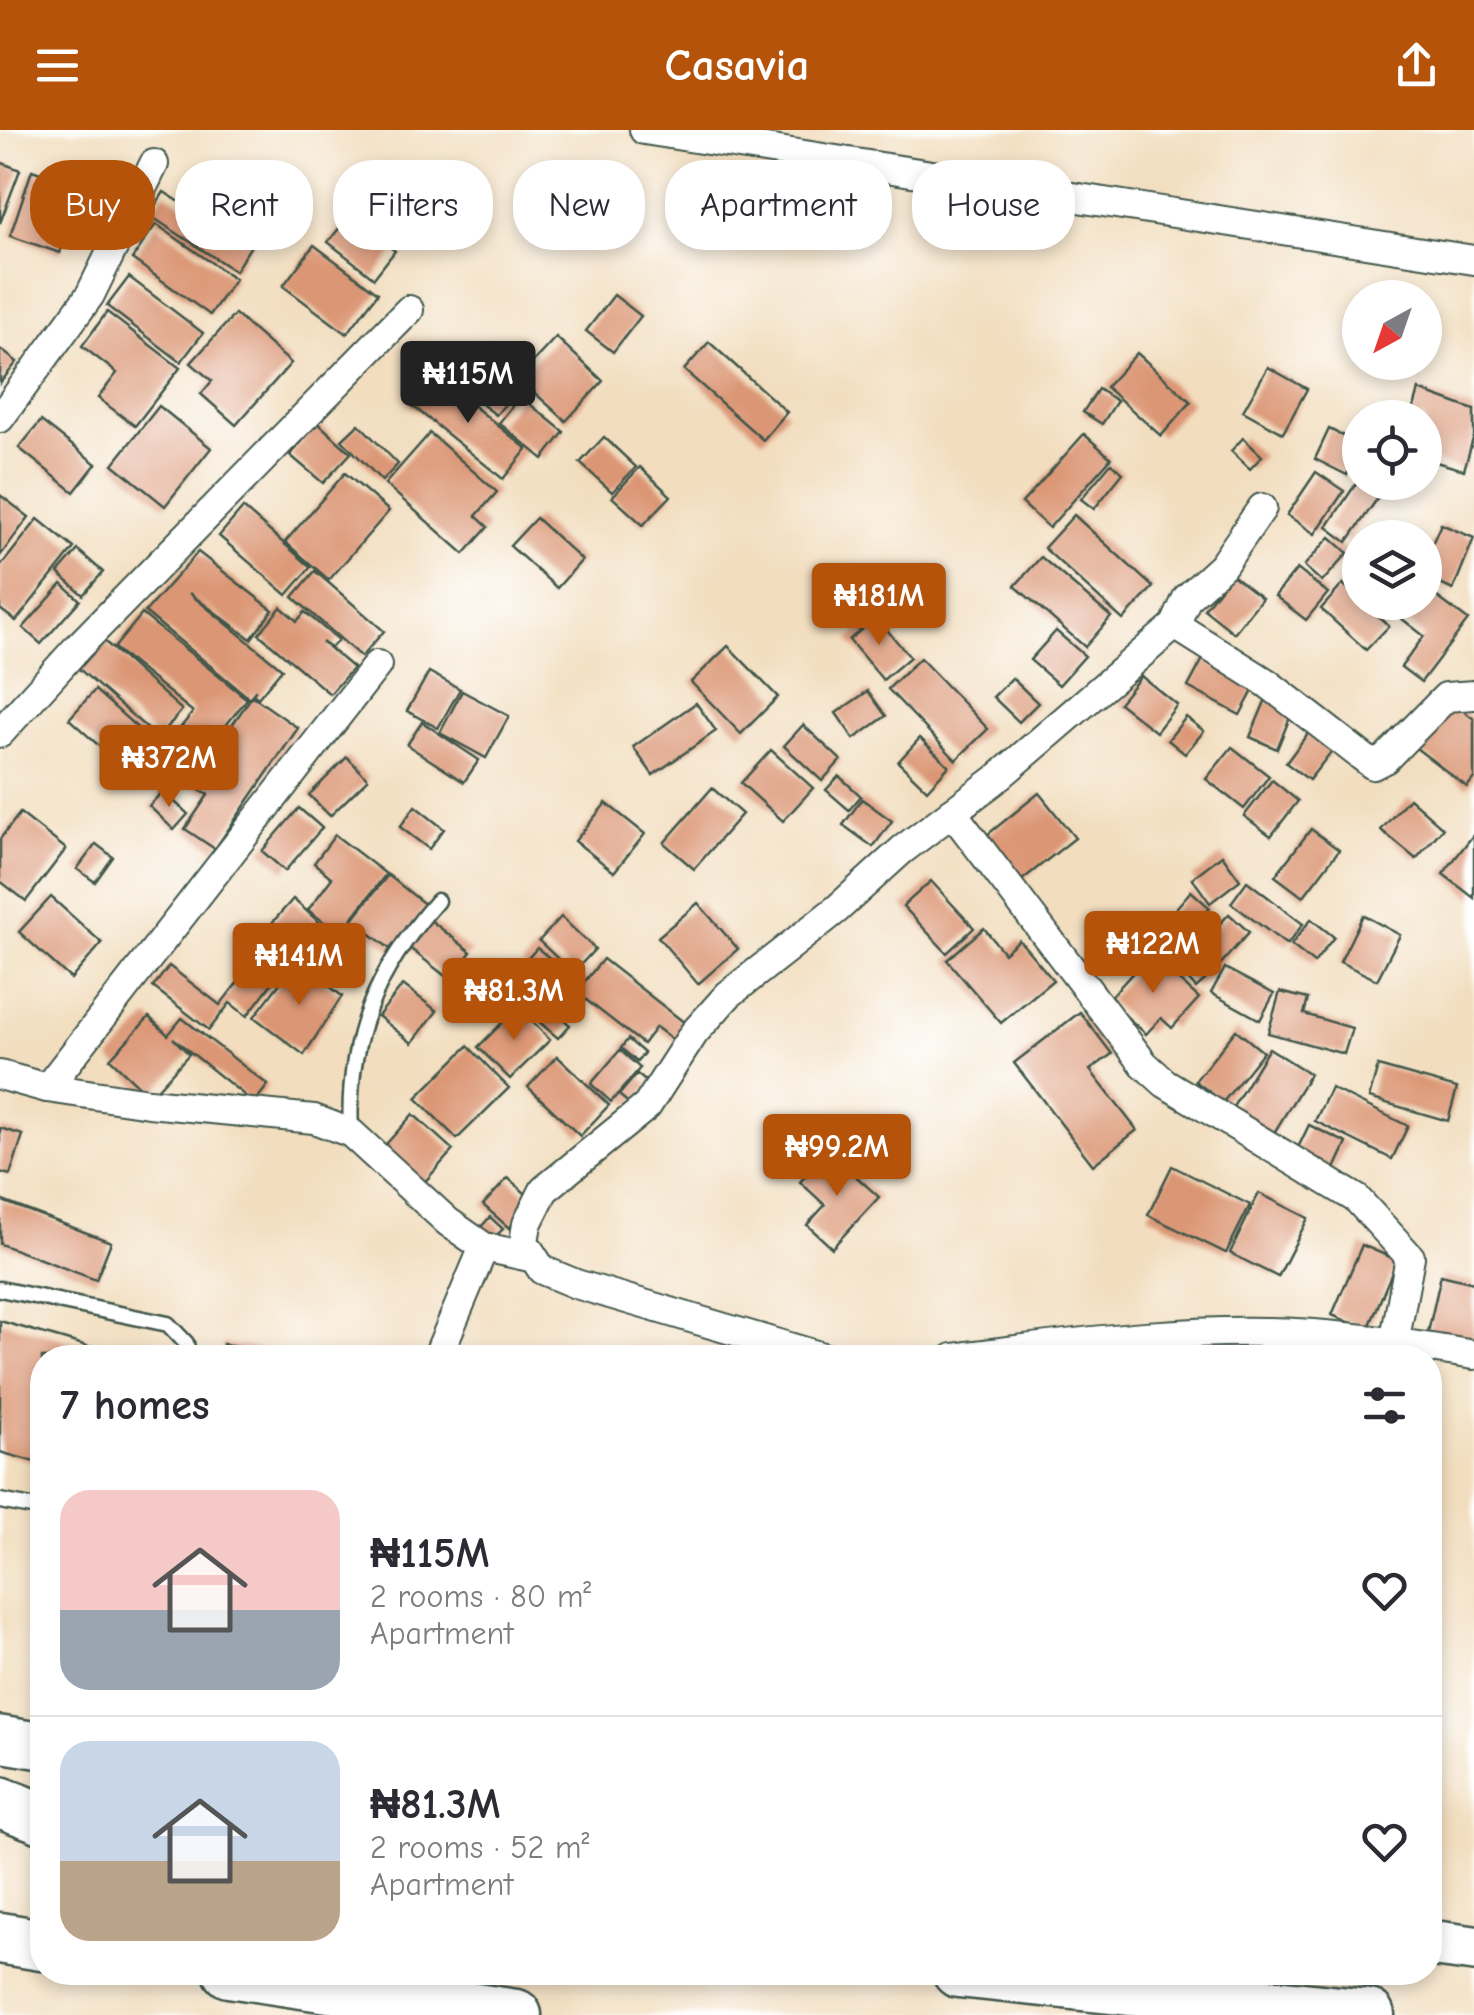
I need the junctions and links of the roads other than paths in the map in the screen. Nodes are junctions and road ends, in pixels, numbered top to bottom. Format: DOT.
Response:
graph roads {
  1 [pos="644,130"];
  2 [pos="112,250"];
  3 [pos="1474,260"];
  4 [pos="409,310"];
  5 [pos="0,418"];
  6 [pos="1262,508"];
  7 [pos="1175,625"];
  8 [pos="376,665"];
  9 [pos="1474,694"];
  10 [pos="5,718"];
  11 [pos="952,812"];
  12 [pos="437,901"];
  13 [pos="0,1075"];
  14 [pos="47,1088"];
  15 [pos="352,1133"];
  16 [pos="484,1247"];
  17 [pos="530,1257"];
  18 [pos="0,1289"];
  19 [pos="1394,1344"];
  20 [pos="186,1345"];
  21 [pos="443,1345"];
  22 [pos="782,1345"];
  23 [pos="1059,1345"];
  24 [pos="1402,1345"];
  25 [pos="1442,1350"];
  26 [pos="1474,1354"];
  27 [pos="0,1501"];
  28 [pos="30,1507"];
  29 [pos="0,1739"];
  30 [pos="30,1744"];
  31 [pos="0,1802"];
  32 [pos="30,1816"];
  33 [pos="0,1818"];
  34 [pos="30,1820"];
  35 [pos="1442,1945"];
  36 [pos="1474,1949"];
  37 [pos="316,1985"];
  38 [pos="1082,1985"];
  39 [pos="516,2015"];
  40 [pos="1369,2015"];
  1 -- 3 [label="street"];
  2 -- 5 [label="street"];
  4 -- 10 [label="street"];
  6 -- 7 [label="street"];
  7 -- 9 [label="street"];
  7 -- 11 [label="street"];
  8 -- 14 [label="street"];
  11 -- 17 [label="street"];
  11 -- 19 [label="street"];
  12 -- 15 [label="lane"];
  13 -- 14 [label="street"];
  14 -- 15 [label="street"];
  15 -- 16 [label="street"];
  16 -- 17 [label="street"];
  16 -- 21 [label="street"];
  17 -- 22 [label="street"];
  18 -- 20 [label="lane"];
  19 -- 23 [label="street"];
  19 -- 24 [label="street"];
  25 -- 26 [label="street"];
  27 -- 28 [label="lane"];
  29 -- 30 [label="highway"];
  31 -- 32 [label="highway"];
  33 -- 34 [label="highway"];
  35 -- 36 [label="highway"];
  37 -- 39 [label="highway"];
  38 -- 40 [label="highway"];
}
